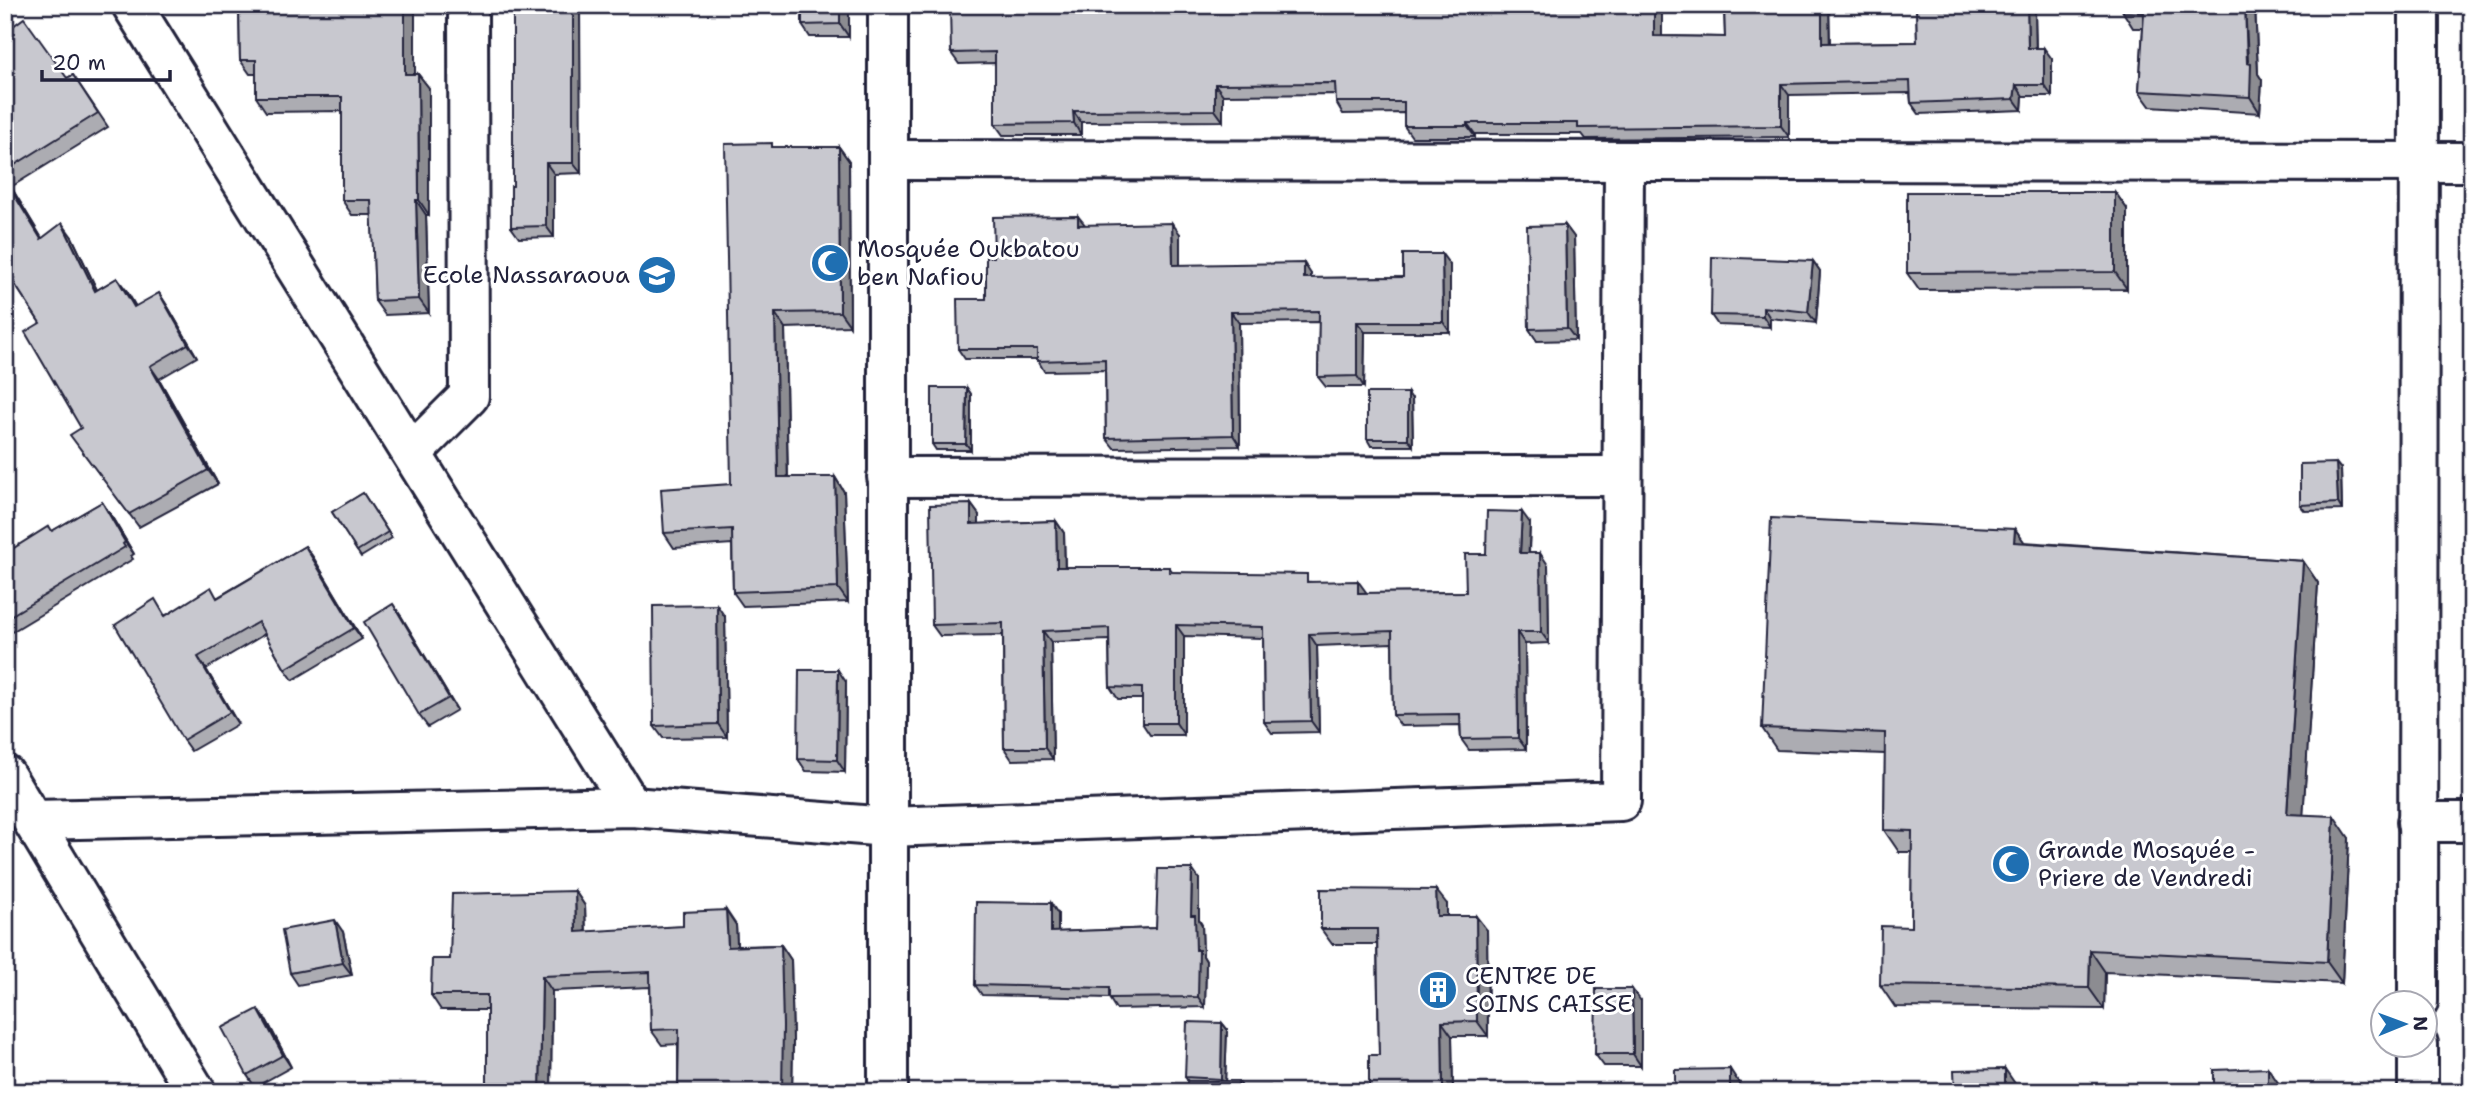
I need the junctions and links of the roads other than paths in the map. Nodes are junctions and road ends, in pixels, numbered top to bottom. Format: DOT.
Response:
graph roads {
  1 [pos="132,5"];
  2 [pos="468,5"];
  3 [pos="888,5"];
  4 [pos="2419,5"];
  5 [pos="888,160"];
  6 [pos="1624,161"];
  7 [pos="2419,162"];
  8 [pos="2472,162"];
  9 [pos="412,453"];
  10 [pos="1622,476"];
  11 [pos="887,477"];
  12 [pos="5,775"];
  13 [pos="632,807"];
  14 [pos="33,820"];
  15 [pos="2417,821"];
  16 [pos="2472,822"];
  17 [pos="888,827"];
  18 [pos="2418,988"];
  19 [pos="2418,1058"];
  20 [pos="196,1092"];
  21 [pos="888,1092"];
  22 [pos="2418,1092"];
  1 -- 9 [label="street"];
  2 -- 9 [label="street"];
  3 -- 5 [label="street"];
  4 -- 7 [label="street"];
  5 -- 6 [label="street"];
  5 -- 11 [label="street"];
  6 -- 7 [label="street"];
  6 -- 10 [label="street"];
  7 -- 8 [label="street"];
  7 -- 15 [label="street"];
  9 -- 13 [label="street"];
  10 -- 11 [label="street"];
  10 -- 17 [label="street"];
  11 -- 17 [label="street"];
  12 -- 14 [label="street"];
  13 -- 14 [label="street"];
  13 -- 17 [label="street"];
  14 -- 20 [label="street"];
  15 -- 16 [label="street"];
  15 -- 18 [label="street"];
  17 -- 21 [label="street"];
  19 -- 22 [label="street"];
}
